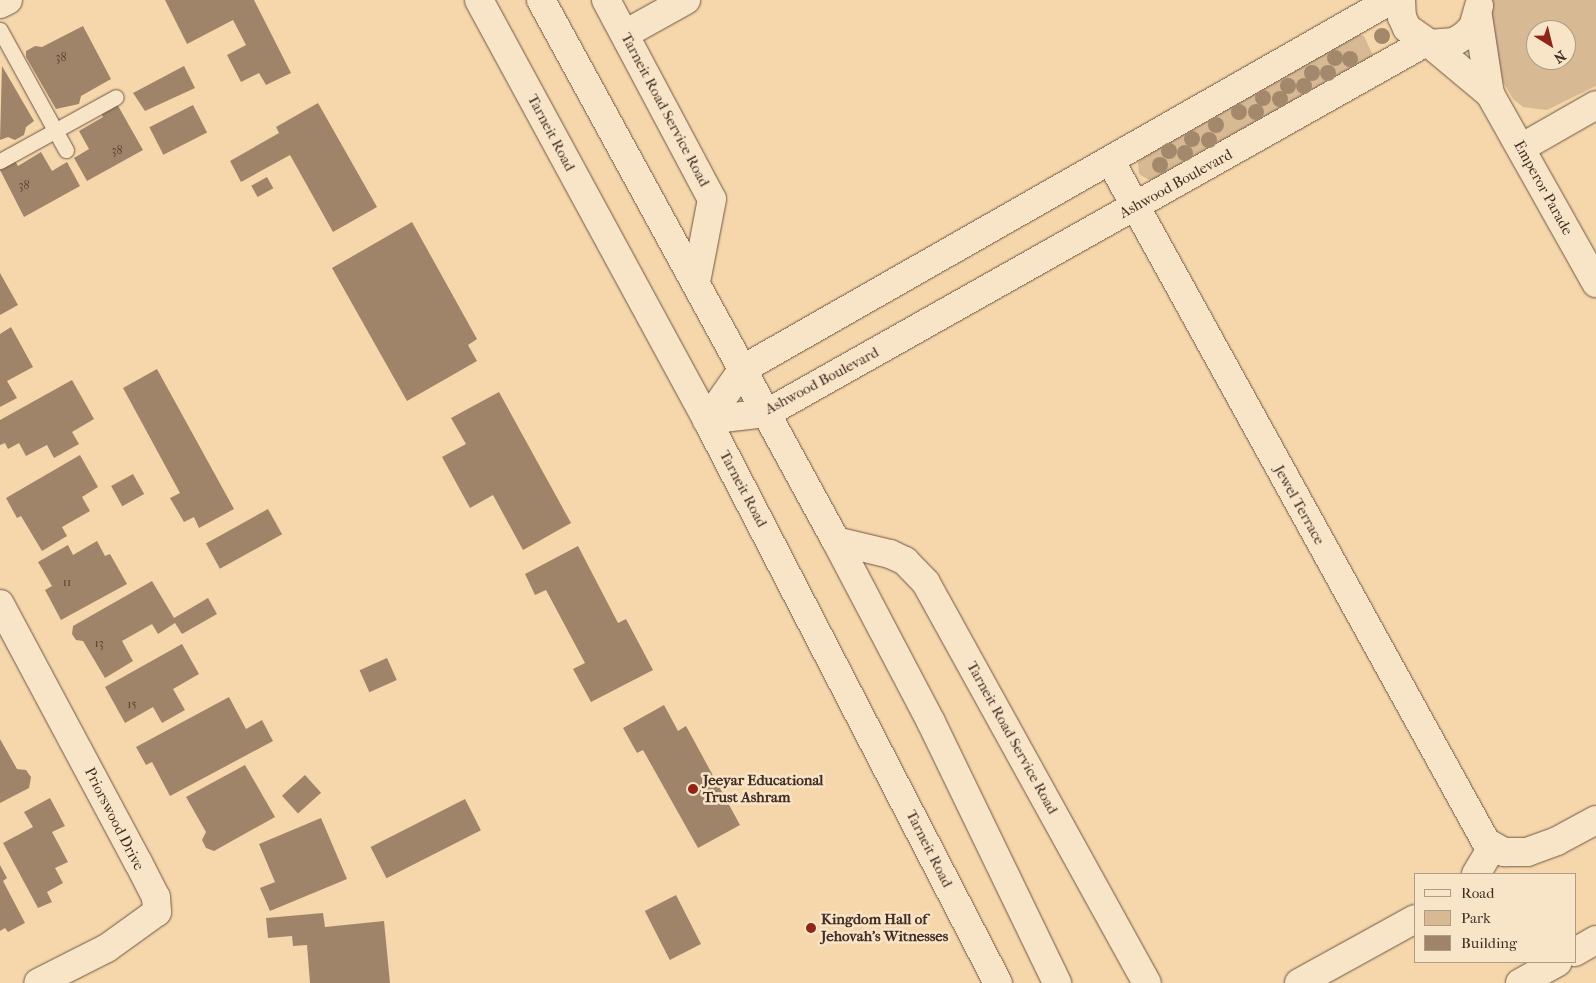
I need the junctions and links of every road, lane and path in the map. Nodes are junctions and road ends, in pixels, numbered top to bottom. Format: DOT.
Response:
graph roads {
  1 [pos="8,0"];
  2 [pos="479,0"];
  3 [pos="541,0"];
  4 [pos="606,0"];
  5 [pos="686,0"];
  6 [pos="1391,0"];
  7 [pos="1401,0"];
  8 [pos="0,4"];
  9 [pos="1478,8"];
  10 [pos="0,30"];
  11 [pos="625,34"];
  12 [pos="1428,43"];
  13 [pos="1490,94"];
  14 [pos="116,97"];
  15 [pos="1596,105"];
  16 [pos="56,131"];
  17 [pos="1521,148"];
  18 [pos="66,150"];
  19 [pos="1110,160"];
  20 [pos="0,161"];
  21 [pos="1136,206"];
  22 [pos="696,282"];
  23 [pos="1596,283"];
  24 [pos="743,369"];
  25 [pos="767,413"];
  26 [pos="707,420"];
  27 [pos="836,541"];
  28 [pos="0,604"];
  29 [pos="1596,820"];
  30 [pos="1492,847"];
  31 [pos="1477,873"];
  32 [pos="1414,920"];
  33 [pos="1596,940"];
  34 [pos="1576,951"];
  35 [pos="1556,963"];
  36 [pos="38,983"];
  37 [pos="998,983"];
  38 [pos="1057,983"];
  39 [pos="1147,983"];
  40 [pos="1299,983"];
  41 [pos="1520,983"];
  1 -- 8 [label="street"];
  2 -- 26 [label="street, Tarneit Road"];
  3 -- 22 [label="street"];
  4 -- 11 [label="street, Tarneit Road Service Road"];
  5 -- 11 [label="street"];
  6 -- 19 [label="street"];
  7 -- 12 [label="street, Emperor Parade"];
  9 -- 12 [label="street"];
  9 -- 13 [label="street, Emperor Parade"];
  10 -- 16 [label="lane"];
  11 -- 22 [label="street, Tarneit Road Service Road"];
  12 -- 13 [label="street, Emperor Parade"];
  12 -- 21 [label="street, Ashwood Boulevard"];
  13 -- 17 [label="street, Emperor Parade"];
  14 -- 16 [label="lane"];
  15 -- 17 [label="street"];
  16 -- 18 [label="lane"];
  16 -- 20 [label="lane"];
  17 -- 23 [label="street, Emperor Parade"];
  19 -- 21 [label="street, Jewel Terrace"];
  19 -- 24 [label="street"];
  21 -- 25 [label="street, Ashwood Boulevard"];
  21 -- 30 [label="street, Jewel Terrace"];
  22 -- 24 [label="street"];
  24 -- 25 [label="street"];
  24 -- 26 [label="street"];
  25 -- 26 [label="street, Ashwood Boulevard"];
  25 -- 27 [label="street"];
  26 -- 37 [label="street, Tarneit Road"];
  27 -- 38 [label="street"];
  27 -- 39 [label="street, Tarneit Road Service Road"];
  28 -- 36 [label="street, Priorswood Drive"];
  29 -- 30 [label="street"];
  30 -- 31 [label="street"];
  32 -- 40 [label="street"];
  33 -- 34 [label="street"];
  35 -- 41 [label="street"];
}
